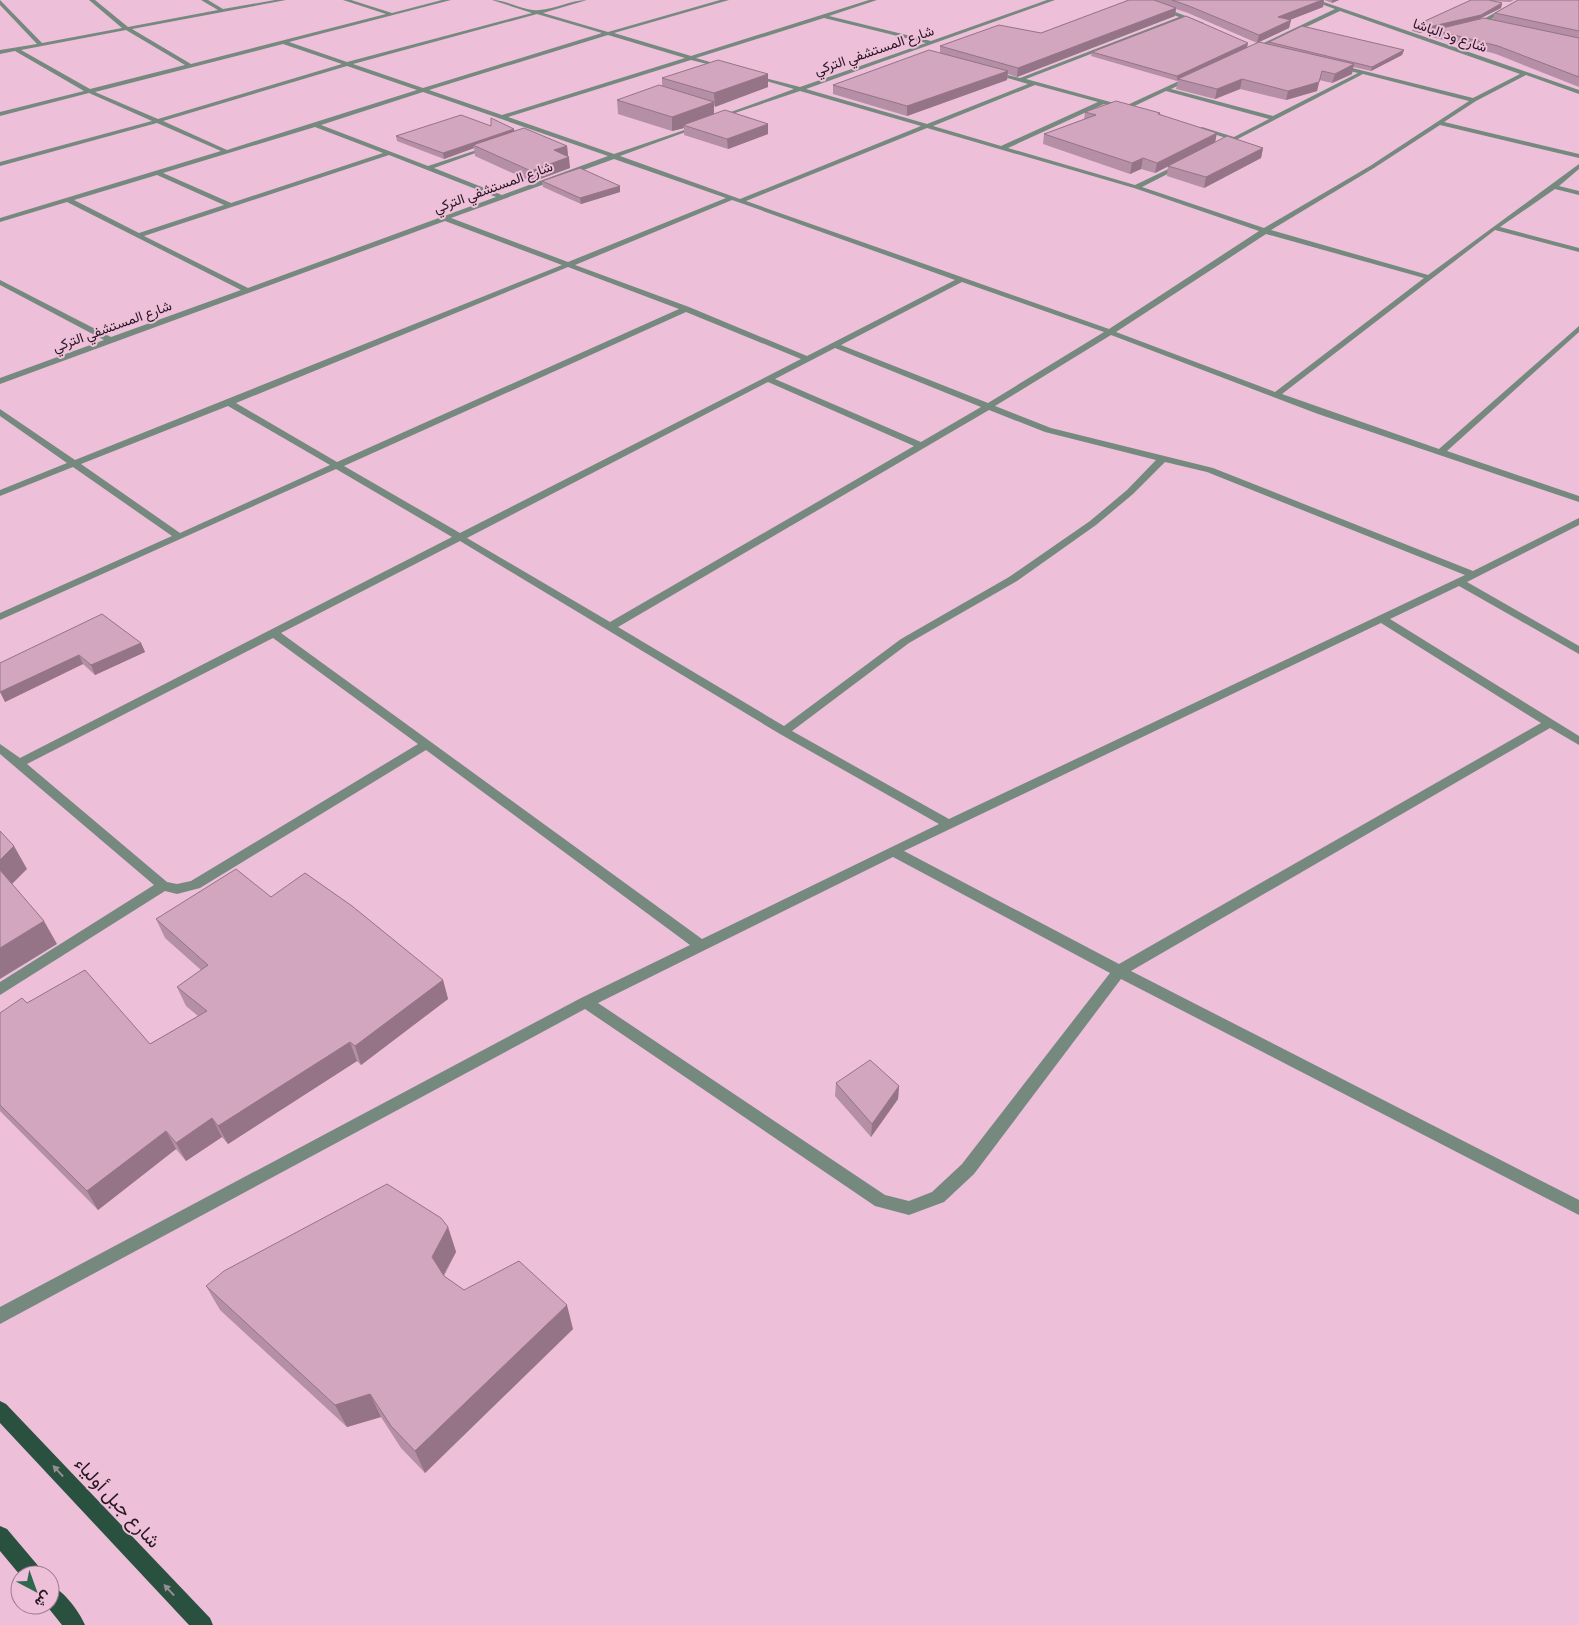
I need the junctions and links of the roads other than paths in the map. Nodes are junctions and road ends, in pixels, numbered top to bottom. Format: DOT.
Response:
graph roads {
  1 [pos="10,0"];
  2 [pos="92,0"];
  3 [pos="204,0"];
  4 [pos="283,0"];
  5 [pos="346,0"];
  6 [pos="448,0"];
  7 [pos="495,0"];
  8 [pos="584,0"];
  9 [pos="726,0"];
  10 [pos="874,0"];
  11 [pos="1025,0"];
  12 [pos="1052,0"];
  13 [pos="1139,0"];
  14 [pos="1314,0"];
  15 [pos="1522,0"];
  16 [pos="0,1"];
  17 [pos="1042,4"];
  18 [pos="1503,4"];
  19 [pos="1511,6"];
  20 [pos="1340,9"];
  21 [pos="222,11"];
  22 [pos="537,13"];
  23 [pos="390,14"];
  24 [pos="824,16"];
  25 [pos="1185,16"];
  26 [pos="1482,22"];
  27 [pos="1491,24"];
  28 [pos="1208,26"];
  29 [pos="1464,26"];
  30 [pos="126,29"];
  31 [pos="611,34"];
  32 [pos="1428,34"];
  33 [pos="1420,36"];
  34 [pos="282,41"];
  35 [pos="933,43"];
  36 [pos="40,44"];
  37 [pos="1250,44"];
  38 [pos="16,48"];
  39 [pos="1258,48"];
  40 [pos="1268,50"];
  41 [pos="912,51"];
  42 [pos="0,52"];
  43 [pos="921,53"];
  44 [pos="1241,55"];
  45 [pos="690,58"];
  46 [pos="346,64"];
  47 [pos="1324,64"];
  48 [pos="189,65"];
  49 [pos="985,70"];
  50 [pos="736,71"];
  51 [pos="1362,73"];
  52 [pos="1526,73"];
  53 [pos="745,74"];
  54 [pos="1198,74"];
  55 [pos="1022,79"];
  56 [pos="1035,83"];
  57 [pos="800,89"];
  58 [pos="1164,89"];
  59 [pos="423,91"];
  60 [pos="89,92"];
  61 [pos="1579,92"];
  62 [pos="1474,100"];
  63 [pos="1102,103"];
  64 [pos="1126,108"];
  65 [pos="1136,111"];
  66 [pos="0,114"];
  67 [pos="503,118"];
  68 [pos="1273,118"];
  69 [pos="155,122"];
  70 [pos="1440,123"];
  71 [pos="315,125"];
  72 [pos="925,125"];
  73 [pos="1199,128"];
  74 [pos="538,130"];
  75 [pos="528,133"];
  76 [pos="1235,139"];
  77 [pos="500,142"];
  78 [pos="1219,147"];
  79 [pos="1002,148"];
  80 [pos="225,151"];
  81 [pos="389,153"];
  82 [pos="613,156"];
  83 [pos="1579,156"];
  84 [pos="1194,159"];
  85 [pos="0,164"];
  86 [pos="1579,166"];
  87 [pos="428,168"];
  88 [pos="156,172"];
  89 [pos="1136,187"];
  90 [pos="1554,188"];
  91 [pos="1579,193"];
  92 [pos="500,196"];
  93 [pos="67,199"];
  94 [pos="736,199"];
  95 [pos="230,205"];
  96 [pos="444,218"];
  97 [pos="0,220"];
  98 [pos="1494,228"];
  99 [pos="1265,231"];
  100 [pos="139,235"];
  101 [pos="1579,250"];
  102 [pos="568,264"];
  103 [pos="1431,278"];
  104 [pos="961,280"];
  105 [pos="1,283"];
  106 [pos="246,290"];
  107 [pos="686,309"];
  108 [pos="1579,328"];
  109 [pos="1110,332"];
  110 [pos="110,340"];
  111 [pos="834,345"];
  112 [pos="808,359"];
  113 [pos="770,380"];
  114 [pos="0,381"];
  115 [pos="1276,395"];
  116 [pos="229,404"];
  117 [pos="987,407"];
  118 [pos="0,412"];
  119 [pos="921,445"];
  120 [pos="1442,451"];
  121 [pos="1162,459"];
  122 [pos="74,464"];
  123 [pos="336,467"];
  124 [pos="0,493"];
  125 [pos="1579,499"];
  126 [pos="1579,521"];
  127 [pos="178,536"];
  128 [pos="461,538"];
  129 [pos="1474,575"];
  130 [pos="1459,582"];
  131 [pos="0,617"];
  132 [pos="1381,618"];
  133 [pos="610,627"];
  134 [pos="274,633"];
  135 [pos="1579,651"];
  136 [pos="1550,723"];
  137 [pos="784,731"];
  138 [pos="1579,741"];
  139 [pos="427,744"];
  140 [pos="0,748"];
  141 [pos="20,764"];
  142 [pos="948,824"];
  143 [pos="893,851"];
  144 [pos="163,886"];
  145 [pos="702,946"];
  146 [pos="1119,971"];
  147 [pos="0,989"];
  148 [pos="586,1002"];
  149 [pos="1579,1208"];
  150 [pos="0,1316"];
  151 [pos="0,1410"];
  152 [pos="0,1536"];
  153 [pos="25,1565"];
  154 [pos="60,1607"];
  155 [pos="75,1625"];
  156 [pos="203,1625"];
  1 -- 16 [label="street"];
  2 -- 30 [label="street"];
  3 -- 21 [label="street"];
  4 -- 21 [label="street"];
  5 -- 23 [label="street"];
  6 -- 23 [label="street"];
  7 -- 22 [label="street"];
  8 -- 22 [label="street"];
  9 -- 31 [label="street"];
  10 -- 24 [label="street"];
  11 -- 17 [label="street"];
  12 -- 17 [label="street, شارع المستشفي التركي"];
  13 -- 25 [label="street"];
  14 -- 20 [label="street, شارع ود الباشا"];
  15 -- 19 [label="street"];
  16 -- 36 [label="street"];
  17 -- 35 [label="street, شارع المستشفي التركي"];
  18 -- 19 [label="street"];
  19 -- 26 [label="street"];
  20 -- 33 [label="street, شارع ود الباشا"];
  20 -- 39 [label="street"];
  21 -- 30 [label="street"];
  22 -- 31 [label="street"];
  22 -- 46 [label="street"];
  23 -- 34 [label="street"];
  24 -- 35 [label="street"];
  24 -- 45 [label="street"];
  25 -- 28 [label="street"];
  25 -- 55 [label="street"];
  26 -- 27 [label="street"];
  26 -- 29 [label="street"];
  30 -- 36 [label="street"];
  30 -- 48 [label="street"];
  31 -- 45 [label="street"];
  31 -- 59 [label="street"];
  32 -- 33 [label="street"];
  33 -- 52 [label="street, شارع ود الباشا"];
  34 -- 46 [label="street"];
  34 -- 48 [label="street"];
  35 -- 41 [label="street, شارع المستشفي التركي"];
  36 -- 38 [label="street"];
  37 -- 39 [label="street"];
  38 -- 42 [label="street"];
  38 -- 60 [label="street"];
  39 -- 40 [label="street"];
  39 -- 44 [label="street"];
  41 -- 43 [label="street"];
  41 -- 57 [label="street, شارع المستشفي التركي"];
  45 -- 50 [label="street"];
  45 -- 67 [label="street"];
  46 -- 59 [label="street"];
  46 -- 69 [label="street"];
  47 -- 51 [label="street"];
  48 -- 60 [label="street"];
  49 -- 55 [label="street"];
  51 -- 62 [label="street"];
  51 -- 68 [label="street"];
  52 -- 61 [label="street, شارع ود الباشا"];
  52 -- 62 [label="street"];
  53 -- 57 [label="street"];
  54 -- 58 [label="street"];
  55 -- 56 [label="street"];
  56 -- 63 [label="street"];
  56 -- 72 [label="street"];
  57 -- 72 [label="street"];
  57 -- 82 [label="street, شارع المستشفي التركي"];
  58 -- 64 [label="street"];
  58 -- 68 [label="street"];
  59 -- 67 [label="street"];
  59 -- 71 [label="street"];
  60 -- 66 [label="street"];
  60 -- 69 [label="street"];
  62 -- 70 [label="street"];
  63 -- 64 [label="street"];
  63 -- 79 [label="street"];
  64 -- 65 [label="street"];
  67 -- 74 [label="street"];
  68 -- 76 [label="street"];
  69 -- 80 [label="street"];
  69 -- 85 [label="street"];
  70 -- 83 [label="street"];
  70 -- 99 [label="street"];
  71 -- 80 [label="street"];
  71 -- 81 [label="street"];
  72 -- 79 [label="street"];
  72 -- 94 [label="street"];
  73 -- 76 [label="street"];
  74 -- 75 [label="street"];
  74 -- 82 [label="street"];
  76 -- 78 [label="street"];
  77 -- 87 [label="street"];
  79 -- 89 [label="street"];
  80 -- 88 [label="street"];
  81 -- 87 [label="street"];
  81 -- 95 [label="street"];
  82 -- 92 [label="street, شارع المستشفي التركي"];
  82 -- 94 [label="street"];
  84 -- 89 [label="street"];
  86 -- 90 [label="street"];
  87 -- 92 [label="street"];
  88 -- 93 [label="street"];
  88 -- 95 [label="street"];
  89 -- 99 [label="street"];
  90 -- 91 [label="street"];
  90 -- 98 [label="street"];
  92 -- 96 [label="street, شارع المستشفي التركي"];
  93 -- 97 [label="street"];
  93 -- 100 [label="street"];
  94 -- 102 [label="street"];
  94 -- 104 [label="street"];
  95 -- 100 [label="street"];
  96 -- 102 [label="street"];
  96 -- 106 [label="street, شارع المستشفي التركي"];
  98 -- 101 [label="street"];
  98 -- 103 [label="street"];
  99 -- 103 [label="street"];
  99 -- 109 [label="street"];
  100 -- 106 [label="street"];
  102 -- 107 [label="street"];
  102 -- 116 [label="street"];
  103 -- 115 [label="street"];
  104 -- 109 [label="street"];
  104 -- 111 [label="street"];
  105 -- 110 [label="street"];
  106 -- 110 [label="street, شارع المستشفي التركي"];
  107 -- 112 [label="street"];
  107 -- 123 [label="street"];
  108 -- 120 [label="street"];
  109 -- 115 [label="street"];
  109 -- 117 [label="street"];
  110 -- 114 [label="street, شارع المستشفي التركي"];
  111 -- 112 [label="street"];
  111 -- 117 [label="street"];
  112 -- 113 [label="street"];
  113 -- 119 [label="street"];
  113 -- 128 [label="street"];
  115 -- 120 [label="street"];
  116 -- 122 [label="street"];
  116 -- 123 [label="street"];
  117 -- 119 [label="street"];
  117 -- 121 [label="street"];
  118 -- 122 [label="street"];
  119 -- 133 [label="street"];
  120 -- 125 [label="street"];
  121 -- 129 [label="street"];
  121 -- 137 [label="street"];
  122 -- 124 [label="street"];
  122 -- 127 [label="street"];
  123 -- 127 [label="street"];
  123 -- 128 [label="street"];
  126 -- 129 [label="street"];
  127 -- 131 [label="street"];
  128 -- 133 [label="street"];
  128 -- 134 [label="street"];
  129 -- 130 [label="street"];
  130 -- 132 [label="street"];
  130 -- 135 [label="street"];
  132 -- 136 [label="street"];
  132 -- 142 [label="street"];
  133 -- 137 [label="street"];
  134 -- 139 [label="street"];
  134 -- 141 [label="street"];
  136 -- 138 [label="street"];
  136 -- 146 [label="street"];
  137 -- 142 [label="street"];
  139 -- 144 [label="street"];
  139 -- 145 [label="street"];
  140 -- 141 [label="street"];
  141 -- 144 [label="street"];
  142 -- 143 [label="street"];
  143 -- 145 [label="street"];
  143 -- 146 [label="street"];
  144 -- 147 [label="street"];
  145 -- 148 [label="street"];
  146 -- 148 [label="street"];
  146 -- 149 [label="street"];
  148 -- 150 [label="street"];
  156 -- 151 [label="main road, شارع جبل أولياء, one-way"];
  152 -- 153 [label="main road"];
  154 -- 155 [label="main road"];
}
